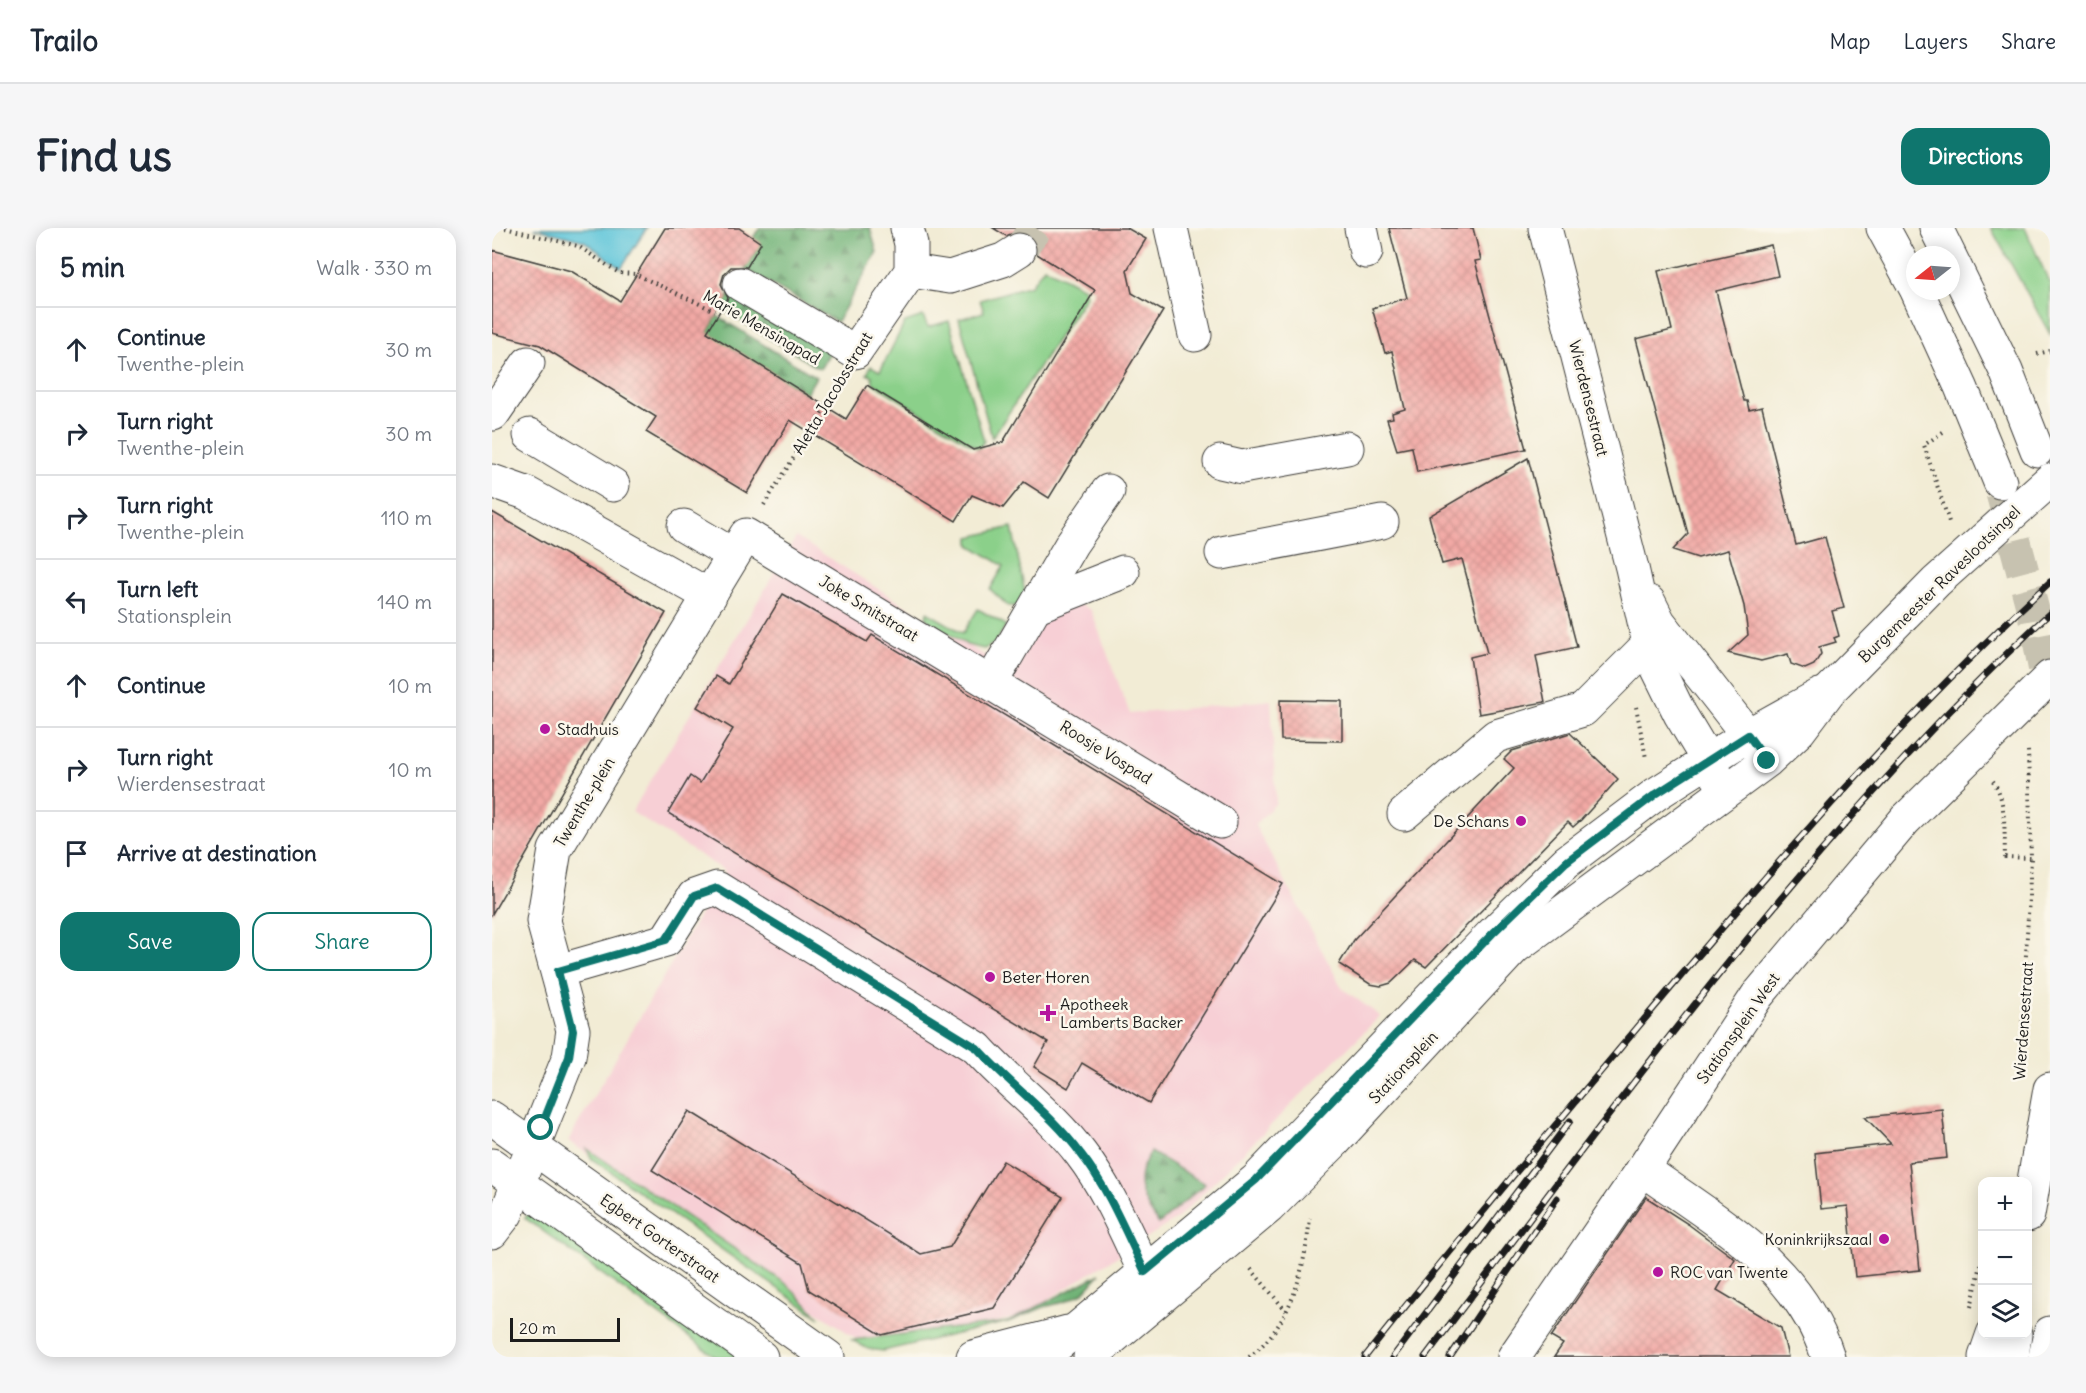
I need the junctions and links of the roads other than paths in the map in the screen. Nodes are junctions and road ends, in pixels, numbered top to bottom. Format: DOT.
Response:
graph roads {
  1 [pos="907,228"];
  2 [pos="1171,228"];
  3 [pos="1545,228"];
  4 [pos="1883,228"];
  5 [pos="1936,228"];
  6 [pos="1019,250"];
  7 [pos="911,271"];
  8 [pos="1906,271"];
  9 [pos="740,284"];
  10 [pos="1921,300"];
  11 [pos="1195,335"];
  12 [pos="528,363"];
  13 [pos="493,414"];
  14 [pos="530,435"];
  15 [pos="1347,448"];
  16 [pos="2037,450"];
  17 [pos="1220,462"];
  18 [pos="2050,480"];
  19 [pos="492,481"];
  20 [pos="2000,482"];
  21 [pos="613,484"];
  22 [pos="1108,491"];
  23 [pos="1382,522"];
  24 [pos="684,526"];
  25 [pos="739,545"];
  26 [pos="1222,553"];
  27 [pos="1632,568"];
  28 [pos="1123,572"];
  29 [pos="710,596"];
  30 [pos="1037,606"];
  31 [pos="1649,644"];
  32 [pos="2050,677"];
  33 [pos="992,681"];
  34 [pos="1758,748"];
  35 [pos="1707,761"];
  36 [pos="1727,790"];
  37 [pos="1404,814"];
  38 [pos="1220,822"];
  39 [pos="558,971"];
  40 [pos="2050,1089"];
  41 [pos="492,1118"];
  42 [pos="533,1149"];
  43 [pos="492,1166"];
  44 [pos="1643,1169"];
  45 [pos="518,1185"];
  46 [pos="2032,1192"];
  47 [pos="492,1232"];
  48 [pos="1139,1259"];
  49 [pos="2050,1333"];
  50 [pos="1992,1339"];
  51 [pos="2015,1339"];
  52 [pos="1081,1344"];
  53 [pos="761,1357"];
  54 [pos="828,1357"];
  55 [pos="973,1357"];
  56 [pos="1043,1357"];
  57 [pos="1514,1357"];
  58 [pos="1828,1357"];
  59 [pos="1985,1357"];
  60 [pos="2012,1357"];
  61 [pos="2045,1357"];
  1 -- 7 [label="main road"];
  2 -- 11 [label="main road"];
  3 -- 27 [label="main road, Wierdensestraat"];
  4 -- 8 [label="main road"];
  5 -- 16 [label="main road"];
  6 -- 7 [label="main road"];
  7 -- 9 [label="main road, Aletta Jacobsstraat"];
  10 -- 20 [label="main road"];
  12 -- 13 [label="main road"];
  14 -- 21 [label="main road"];
  15 -- 17 [label="main road"];
  18 -- 34 [label="main road, Burgemeester Raveslootsingel"];
  19 -- 29 [label="main road"];
  22 -- 30 [label="main road"];
  23 -- 26 [label="main road"];
  24 -- 25 [label="main road, Joke Smitstraat"];
  25 -- 29 [label="main road, Twenthe-plein"];
  25 -- 33 [label="main road, Joke Smitstraat"];
  27 -- 31 [label="main road, Wierdensestraat"];
  27 -- 34 [label="main road, Wierdensestraat"];
  28 -- 30 [label="main road"];
  29 -- 39 [label="main road, Twenthe-plein"];
  30 -- 33 [label="main road"];
  31 -- 35 [label="main road, Wierdensestraat"];
  31 -- 37 [label="main road"];
  32 -- 44 [label="main road, Stationsplein West"];
  33 -- 38 [label="main road, Roosje Vospad"];
  34 -- 35 [label="main road, Burgemeester Raveslootsingel"];
  34 -- 36 [label="main road, Burgemeester Raveslootsingel"];
  35 -- 36 [label="main road, Wierdensestraat"];
  35 -- 48 [label="main road, Stationsplein"];
  36 -- 52 [label="main road, Stationsplein"];
  39 -- 42 [label="main road, Twenthe-plein"];
  39 -- 48 [label="main road"];
  40 -- 46 [label="main road, Wierdensestraat"];
  41 -- 42 [label="main road, Egbert Gorterstraat"];
  42 -- 45 [label="main road, Twenthe-plein"];
  42 -- 54 [label="main road, Egbert Gorterstraat"];
  43 -- 45 [label="main road"];
  44 -- 57 [label="main road, Stationsplein West"];
  44 -- 58 [label="main road"];
  45 -- 47 [label="main road"];
  45 -- 53 [label="main road"];
  48 -- 52 [label="main road, Stationsplein"];
  49 -- 61 [label="main road"];
  50 -- 59 [label="main road"];
  51 -- 60 [label="main road"];
  52 -- 55 [label="main road"];
  52 -- 56 [label="main road, Stationsplein"];
}
